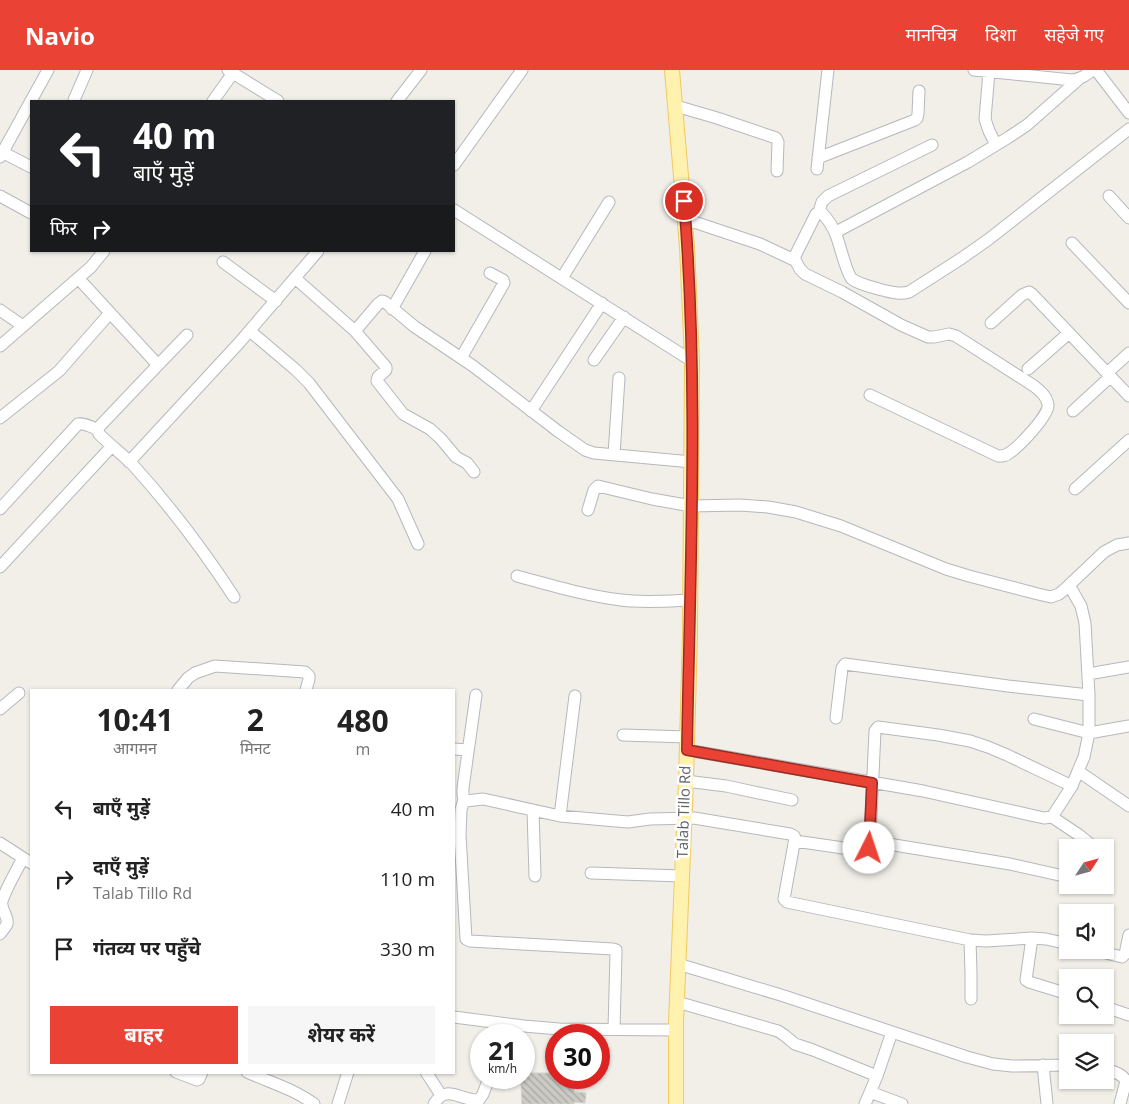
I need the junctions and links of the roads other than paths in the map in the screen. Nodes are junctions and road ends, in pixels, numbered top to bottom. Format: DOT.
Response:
graph roads {
  1 [pos="48,70"];
  2 [pos="87,70"];
  3 [pos="421,70"];
  4 [pos="522,70"];
  5 [pos="672,70"];
  6 [pos="828,70"];
  7 [pos="974,70"];
  8 [pos="1095,70"];
  9 [pos="231,72"];
  10 [pos="989,72"];
  11 [pos="1078,80"];
  12 [pos="919,91"];
  13 [pos="31,100"];
  14 [pos="74,100"];
  15 [pos="214,100"];
  16 [pos="276,100"];
  17 [pos="398,100"];
  18 [pos="30,102"];
  19 [pos="676,106"];
  20 [pos="1129,113"];
  21 [pos="1129,129"];
  22 [pos="932,145"];
  23 [pos="996,145"];
  24 [pos="1,154"];
  25 [pos="455,164"];
  26 [pos="30,167"];
  27 [pos="777,171"];
  28 [pos="0,196"];
  29 [pos="1109,196"];
  30 [pos="609,202"];
  31 [pos="455,211"];
  32 [pos="30,212"];
  33 [pos="819,212"];
  34 [pos="1129,218"];
  35 [pos="685,219"];
  36 [pos="836,232"];
  37 [pos="1072,243"];
  38 [pos="103,252"];
  39 [pos="317,252"];
  40 [pos="424,252"];
  41 [pos="794,258"];
  42 [pos="223,262"];
  43 [pos="490,273"];
  44 [pos="78,278"];
  45 [pos="296,278"];
  46 [pos="562,278"];
  47 [pos="276,301"];
  48 [pos="602,303"];
  49 [pos="1129,303"];
  50 [pos="392,309"];
  51 [pos="0,310"];
  52 [pos="110,313"];
  53 [pos="624,317"];
  54 [pos="991,323"];
  55 [pos="23,326"];
  56 [pos="250,331"];
  57 [pos="356,331"];
  58 [pos="1069,333"];
  59 [pos="187,334"];
  60 [pos="0,346"];
  61 [pos="1129,353"];
  62 [pos="461,358"];
  63 [pos="594,360"];
  64 [pos="692,361"];
  65 [pos="158,364"];
  66 [pos="1028,368"];
  67 [pos="1109,375"];
  68 [pos="619,378"];
  69 [pos="870,395"];
  70 [pos="1129,396"];
  71 [pos="531,410"];
  72 [pos="1073,410"];
  73 [pos="0,418"];
  74 [pos="98,430"];
  75 [pos="1129,440"];
  76 [pos="112,446"];
  77 [pos="614,455"];
  78 [pos="129,462"];
  79 [pos="692,462"];
  80 [pos="474,472"];
  81 [pos="1075,489"];
  82 [pos="692,506"];
  83 [pos="0,509"];
  84 [pos="588,510"];
  85 [pos="1129,543"];
  86 [pos="418,544"];
  87 [pos="0,567"];
  88 [pos="517,576"];
  89 [pos="1069,585"];
  90 [pos="234,597"];
  91 [pos="690,600"];
  92 [pos="1129,667"];
  93 [pos="1088,674"];
  94 [pos="179,689"];
  95 [pos="306,689"];
  96 [pos="19,693"];
  97 [pos="476,695"];
  98 [pos="1089,695"];
  99 [pos="574,696"];
  100 [pos="0,708"];
  101 [pos="836,718"];
  102 [pos="1034,719"];
  103 [pos="1129,726"];
  104 [pos="1089,734"];
  105 [pos="623,735"];
  106 [pos="687,743"];
  107 [pos="455,749"];
  108 [pos="468,750"];
  109 [pos="1078,771"];
  110 [pos="686,781"];
  111 [pos="872,783"];
  112 [pos="1072,786"];
  113 [pos="464,799"];
  114 [pos="792,800"];
  115 [pos="1129,806"];
  116 [pos="534,810"];
  117 [pos="560,816"];
  118 [pos="1052,817"];
  119 [pos="684,818"];
  120 [pos="1084,839"];
  121 [pos="795,841"];
  122 [pos="870,841"];
  123 [pos="0,843"];
  124 [pos="27,861"];
  125 [pos="591,873"];
  126 [pos="1059,875"];
  127 [pos="535,876"];
  128 [pos="682,876"];
  129 [pos="0,934"];
  130 [pos="1129,935"];
  131 [pos="1032,938"];
  132 [pos="970,940"];
  133 [pos="1059,942"];
  134 [pos="1114,955"];
  135 [pos="678,964"];
  136 [pos="1059,991"];
  137 [pos="971,999"];
  138 [pos="677,1002"];
  139 [pos="1114,1010"];
  140 [pos="1129,1014"];
  141 [pos="455,1017"];
  142 [pos="483,1024"];
  143 [pos="535,1029"];
  144 [pos="614,1029"];
  145 [pos="676,1030"];
  146 [pos="892,1032"];
  147 [pos="1059,1064"];
  148 [pos="1043,1065"];
  149 [pos="1114,1072"];
  150 [pos="181,1074"];
  151 [pos="201,1074"];
  152 [pos="251,1074"];
  153 [pos="347,1074"];
  154 [pos="427,1074"];
  155 [pos="877,1076"];
  156 [pos="485,1089"];
  157 [pos="870,1092"];
  158 [pos="438,1100"];
  159 [pos="314,1104"];
  160 [pos="338,1104"];
  161 [pos="676,1104"];
  162 [pos="865,1104"];
  163 [pos="902,1104"];
  164 [pos="1047,1104"];
  165 [pos="1120,1104"];
  1 -- 13 [label="street"];
  2 -- 14 [label="street"];
  3 -- 17 [label="street"];
  4 -- 25 [label="street"];
  5 -- 19 [label="main road, Talab Tillo Rd"];
  6 -- 12 [label="street"];
  7 -- 10 [label="street"];
  8 -- 11 [label="street"];
  8 -- 20 [label="street"];
  9 -- 15 [label="street"];
  9 -- 16 [label="street"];
  10 -- 11 [label="street"];
  10 -- 23 [label="street"];
  11 -- 23 [label="street"];
  18 -- 24 [label="street"];
  19 -- 27 [label="street"];
  19 -- 35 [label="main road, Talab Tillo Rd"];
  21 -- 36 [label="street"];
  22 -- 33 [label="street"];
  23 -- 36 [label="street"];
  24 -- 26 [label="street"];
  28 -- 32 [label="street"];
  29 -- 34 [label="street"];
  30 -- 46 [label="street"];
  31 -- 46 [label="street"];
  33 -- 36 [label="street"];
  33 -- 41 [label="street"];
  35 -- 41 [label="street"];
  35 -- 64 [label="main road, Talab Tillo Rd"];
  37 -- 49 [label="street"];
  38 -- 44 [label="street"];
  39 -- 45 [label="street"];
  40 -- 50 [label="street"];
  41 -- 69 [label="street"];
  42 -- 47 [label="street"];
  43 -- 62 [label="street"];
  44 -- 52 [label="street"];
  44 -- 55 [label="street"];
  45 -- 47 [label="street"];
  45 -- 57 [label="street"];
  46 -- 48 [label="street"];
  47 -- 56 [label="street"];
  48 -- 53 [label="street"];
  48 -- 71 [label="street"];
  50 -- 57 [label="street"];
  50 -- 62 [label="street"];
  51 -- 55 [label="street"];
  52 -- 65 [label="street"];
  52 -- 73 [label="street"];
  53 -- 63 [label="street"];
  53 -- 64 [label="street"];
  54 -- 58 [label="street"];
  55 -- 60 [label="street"];
  56 -- 78 [label="street"];
  56 -- 86 [label="street"];
  57 -- 80 [label="street"];
  58 -- 66 [label="street"];
  58 -- 67 [label="street"];
  59 -- 65 [label="street"];
  61 -- 67 [label="street"];
  62 -- 71 [label="street"];
  64 -- 79 [label="main road, Talab Tillo Rd"];
  65 -- 74 [label="street"];
  67 -- 70 [label="street"];
  67 -- 72 [label="street"];
  68 -- 77 [label="street"];
  71 -- 77 [label="street"];
  74 -- 76 [label="street"];
  74 -- 83 [label="street"];
  75 -- 81 [label="street"];
  76 -- 78 [label="street"];
  76 -- 87 [label="street"];
  77 -- 79 [label="street"];
  78 -- 90 [label="street"];
  79 -- 82 [label="main road, Talab Tillo Rd"];
  82 -- 84 [label="street"];
  82 -- 89 [label="street"];
  82 -- 91 [label="main road, Talab Tillo Rd"];
  85 -- 89 [label="street"];
  88 -- 91 [label="street"];
  89 -- 93 [label="street"];
  91 -- 106 [label="main road, Talab Tillo Rd"];
  92 -- 93 [label="street"];
  93 -- 98 [label="street"];
  94 -- 95 [label="street"];
  96 -- 100 [label="street"];
  97 -- 108 [label="street"];
  98 -- 101 [label="street"];
  98 -- 104 [label="street"];
  99 -- 117 [label="street"];
  102 -- 104 [label="street"];
  103 -- 104 [label="street"];
  104 -- 109 [label="street"];
  105 -- 106 [label="street"];
  106 -- 110 [label="main road, Talab Tillo Rd"];
  106 -- 111 [label="street"];
  107 -- 108 [label="street"];
  108 -- 113 [label="street"];
  109 -- 112 [label="street"];
  109 -- 115 [label="street"];
  110 -- 114 [label="street"];
  110 -- 119 [label="main road, Talab Tillo Rd"];
  111 -- 112 [label="street"];
  111 -- 118 [label="street"];
  111 -- 122 [label="street"];
  112 -- 118 [label="street"];
  113 -- 116 [label="street"];
  113 -- 144 [label="street"];
  116 -- 117 [label="street"];
  116 -- 127 [label="street"];
  117 -- 119 [label="street"];
  118 -- 120 [label="street"];
  119 -- 121 [label="street"];
  119 -- 128 [label="main road, Talab Tillo Rd"];
  121 -- 122 [label="street"];
  121 -- 132 [label="street"];
  122 -- 126 [label="street"];
  123 -- 124 [label="street"];
  124 -- 129 [label="street"];
  125 -- 128 [label="street"];
  128 -- 135 [label="main road, Talab Tillo Rd"];
  130 -- 134 [label="street"];
  131 -- 132 [label="street"];
  131 -- 133 [label="street"];
  131 -- 136 [label="street"];
  132 -- 137 [label="street"];
  135 -- 138 [label="main road, Talab Tillo Rd"];
  135 -- 146 [label="street"];
  138 -- 145 [label="main road, Talab Tillo Rd"];
  138 -- 155 [label="street"];
  139 -- 140 [label="street"];
  141 -- 142 [label="street"];
  143 -- 144 [label="street"];
  144 -- 145 [label="street"];
  145 -- 161 [label="main road, Talab Tillo Rd"];
  146 -- 148 [label="street"];
  146 -- 155 [label="street"];
  147 -- 148 [label="street"];
  148 -- 164 [label="street"];
  149 -- 165 [label="street"];
  150 -- 151 [label="street"];
  152 -- 159 [label="street"];
  153 -- 160 [label="street"];
  154 -- 158 [label="street"];
  155 -- 157 [label="street"];
  156 -- 158 [label="street"];
  157 -- 162 [label="street"];
  157 -- 163 [label="street"];
}
